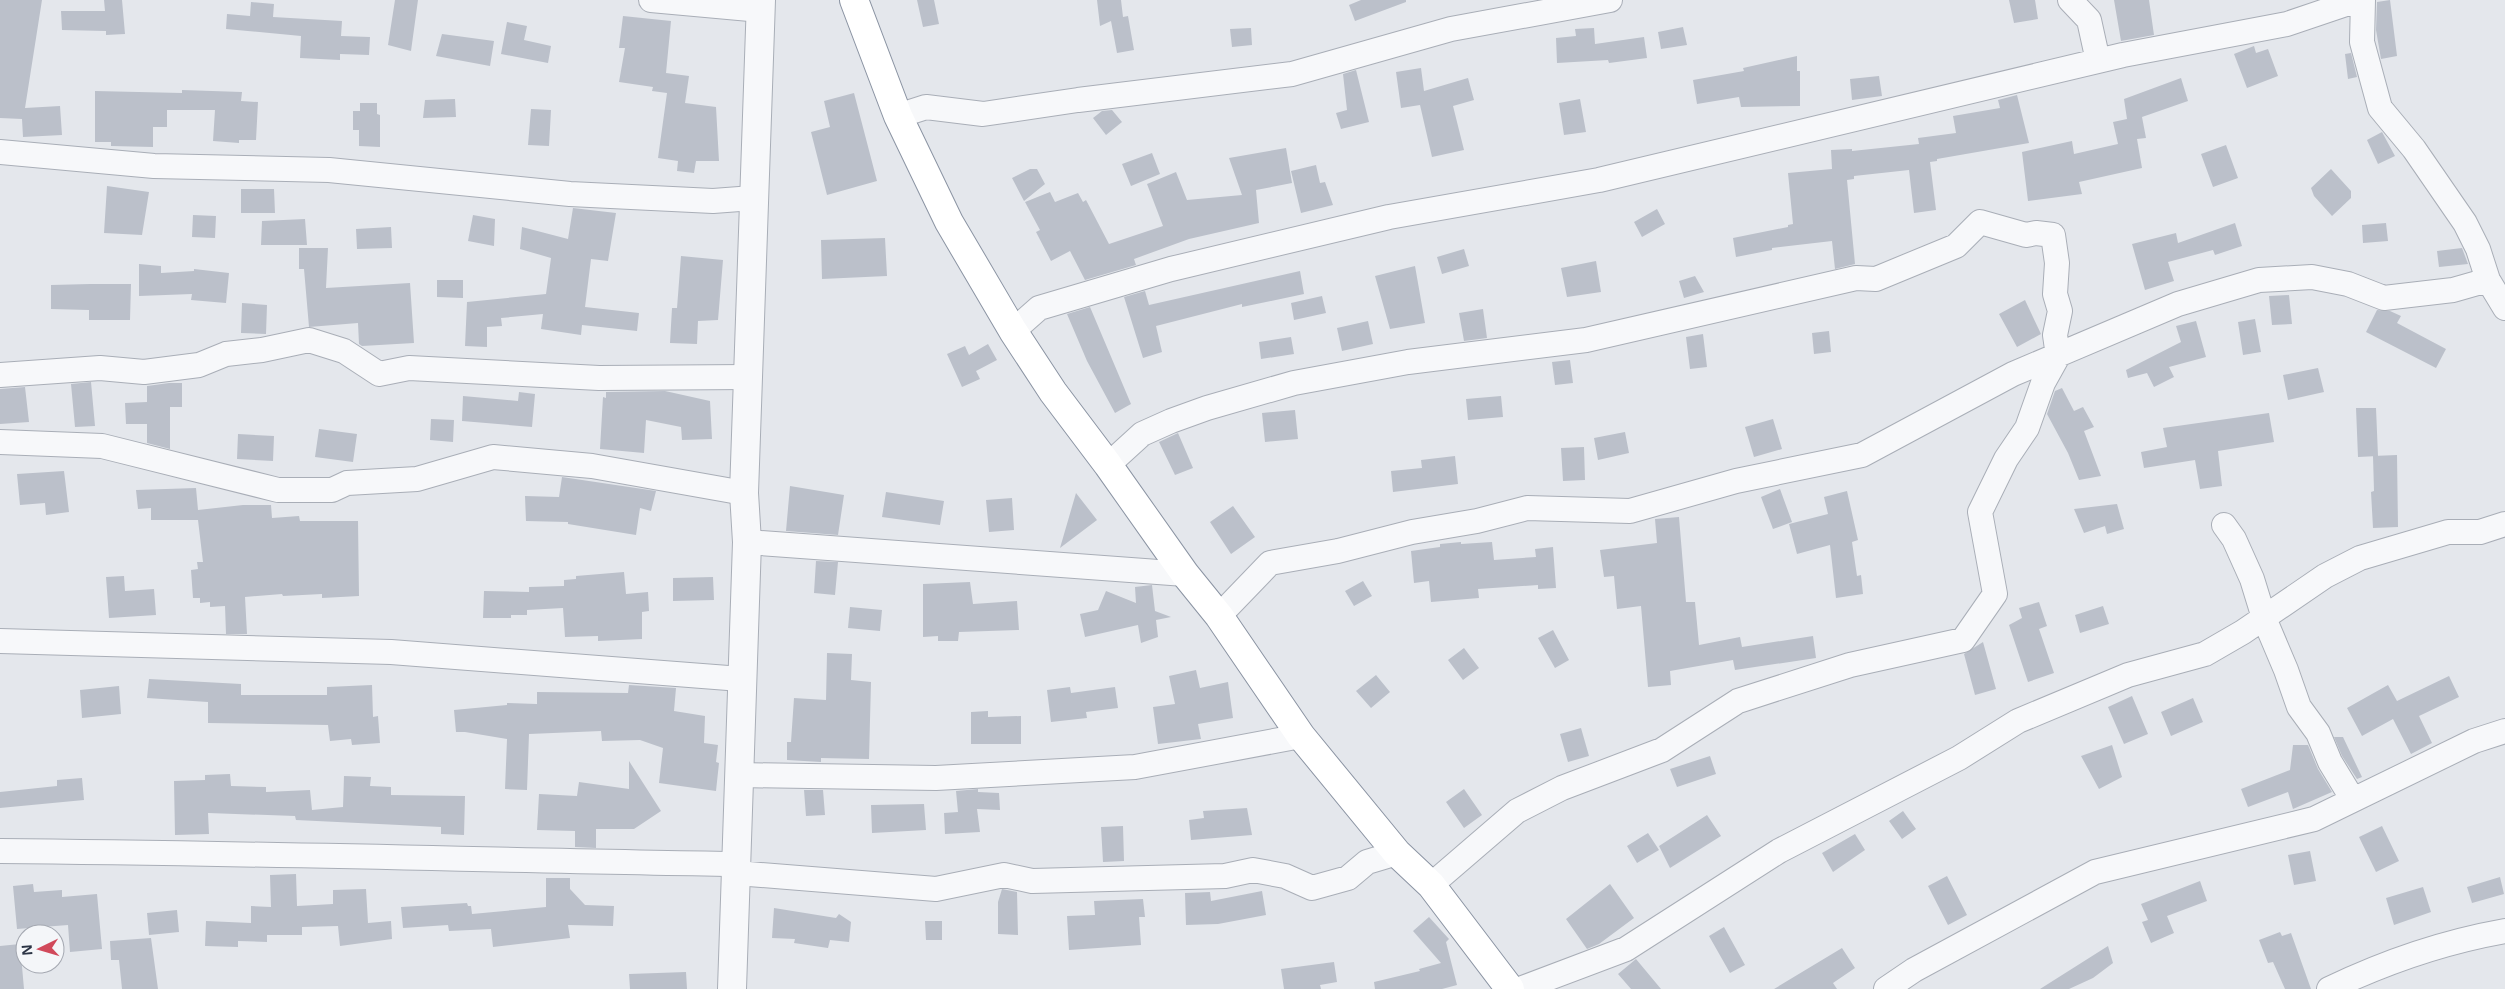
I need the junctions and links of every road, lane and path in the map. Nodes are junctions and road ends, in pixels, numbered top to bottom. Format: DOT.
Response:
graph roads {
  1 [pos="651,0"];
  2 [pos="854,0"];
  3 [pos="1610,0"];
  4 [pos="2070,0"];
  5 [pos="2358,0"];
  6 [pos="2363,0"];
  7 [pos="761,5"];
  8 [pos="2098,61"];
  9 [pos="898,116"];
  10 [pos="0,152"];
  11 [pos="753,198"];
  12 [pos="2488,280"];
  13 [pos="2505,308"];
  14 [pos="1013,331"];
  15 [pos="2058,356"];
  16 [pos="0,374"];
  17 [pos="749,376"];
  18 [pos="0,442"];
  19 [pos="1108,465"];
  20 [pos="744,492"];
  21 [pos="2505,524"];
  22 [pos="2224,525"];
  23 [pos="747,542"];
  24 [pos="1185,574"];
  25 [pos="1218,616"];
  26 [pos="2264,618"];
  27 [pos="0,642"];
  28 [pos="741,678"];
  29 [pos="2505,731"];
  30 [pos="1301,736"];
  31 [pos="740,775"];
  32 [pos="2353,800"];
  33 [pos="0,852"];
  34 [pos="1397,854"];
  35 [pos="736,868"];
  36 [pos="1431,886"];
  37 [pos="2505,931"];
  38 [pos="732,989"];
  39 [pos="1510,989"];
  40 [pos="1520,989"];
  41 [pos="1886,989"];
  42 [pos="2329,989"];
  1 -- 7 [label="street"];
  2 -- 9 [label="highway"];
  3 -- 9 [label="street"];
  4 -- 8 [label="street"];
  5 -- 8 [label="street"];
  6 -- 12 [label="street"];
  7 -- 11 [label="street"];
  8 -- 14 [label="street"];
  9 -- 14 [label="highway"];
  10 -- 11 [label="street"];
  11 -- 17 [label="street"];
  12 -- 13 [label="street"];
  12 -- 15 [label="street"];
  14 -- 19 [label="highway"];
  15 -- 19 [label="street"];
  15 -- 25 [label="street"];
  15 -- 36 [label="street"];
  16 -- 17 [label="street"];
  17 -- 20 [label="street"];
  18 -- 20 [label="street"];
  19 -- 24 [label="highway"];
  20 -- 23 [label="street"];
  21 -- 26 [label="street"];
  22 -- 26 [label="street"];
  23 -- 24 [label="street"];
  23 -- 28 [label="street"];
  24 -- 25 [label="highway"];
  25 -- 30 [label="highway"];
  26 -- 32 [label="street"];
  26 -- 40 [label="street"];
  27 -- 28 [label="street"];
  28 -- 31 [label="street"];
  29 -- 32 [label="street"];
  30 -- 31 [label="street"];
  30 -- 34 [label="highway"];
  31 -- 35 [label="street"];
  32 -- 41 [label="street"];
  33 -- 35 [label="street"];
  34 -- 35 [label="street"];
  34 -- 36 [label="highway"];
  35 -- 38 [label="street"];
  36 -- 39 [label="highway"];
  37 -- 42 [label="street"];
}
